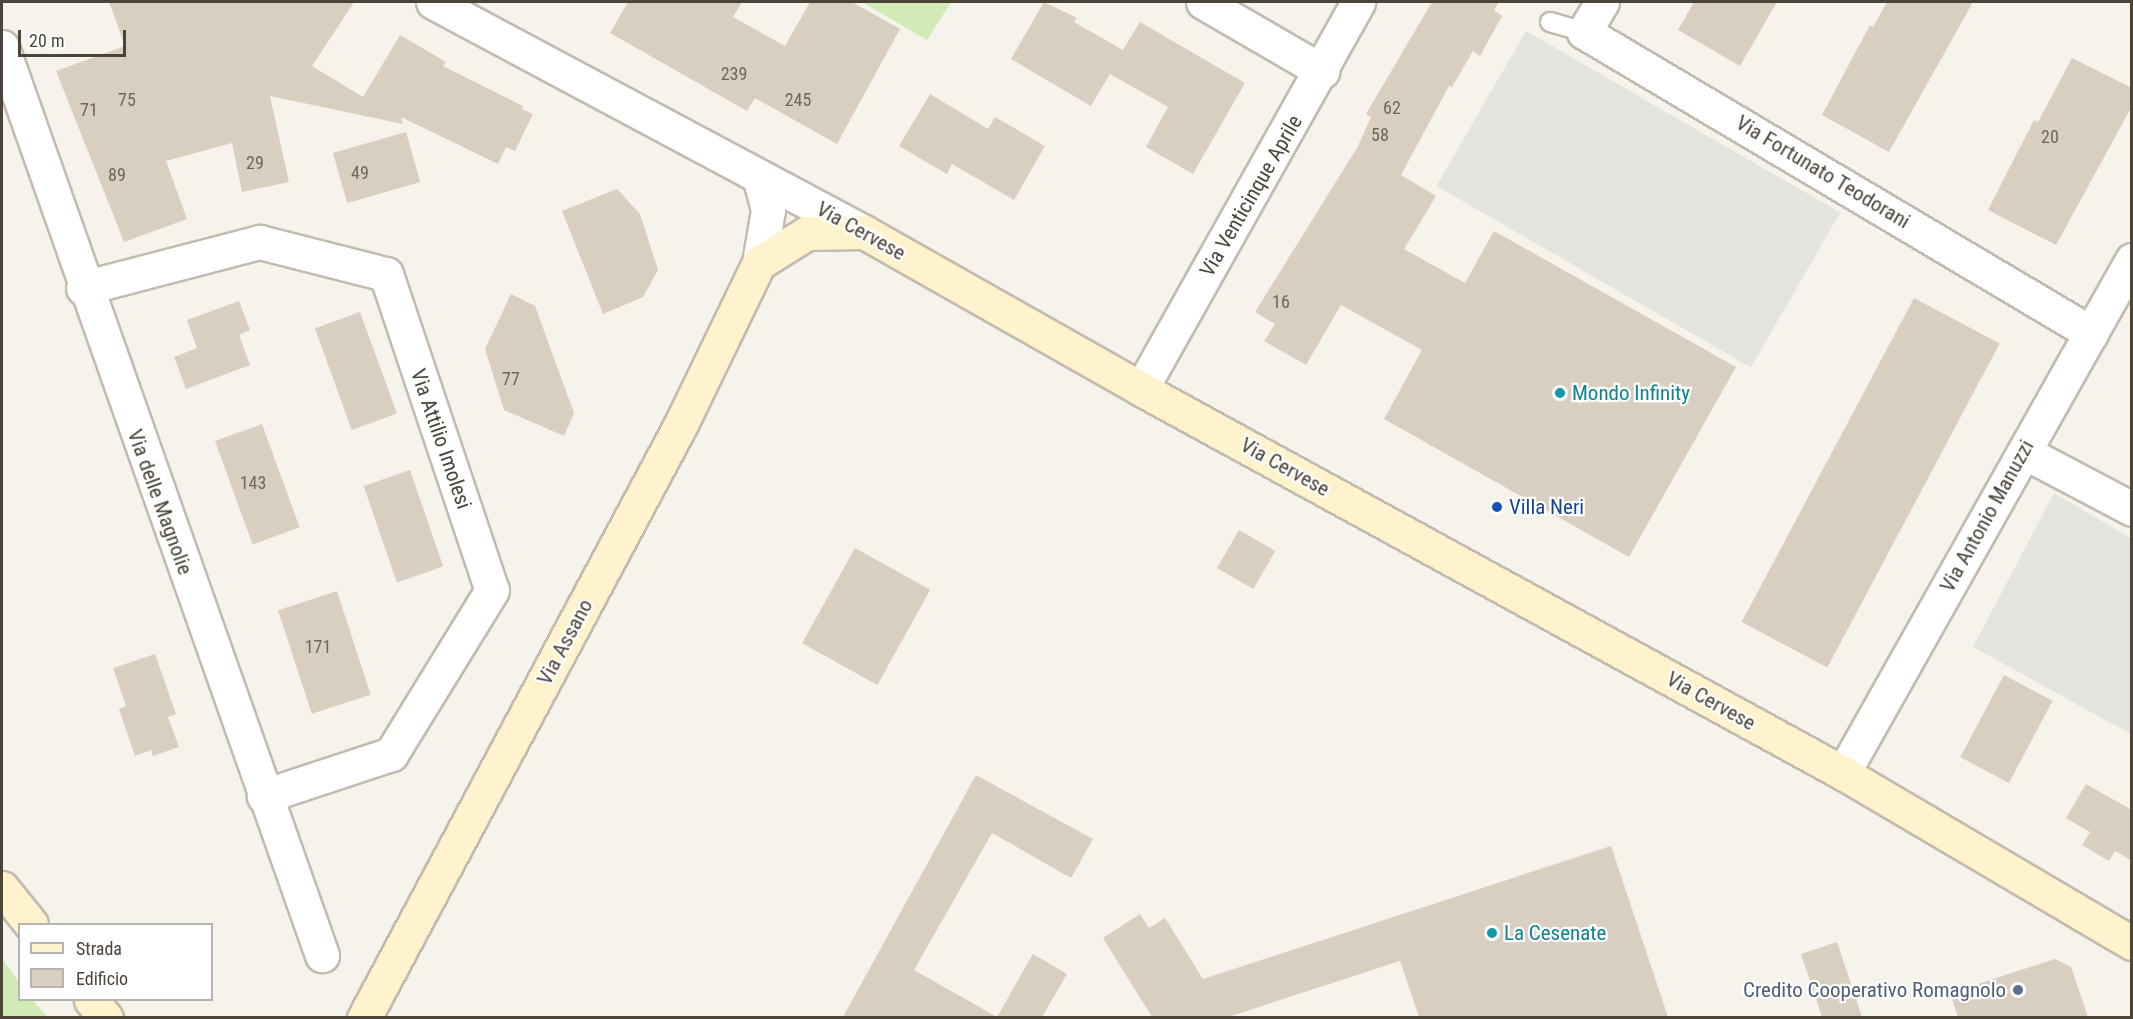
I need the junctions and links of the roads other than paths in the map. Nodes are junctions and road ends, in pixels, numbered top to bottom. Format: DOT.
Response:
graph roads {
  1 [pos="434,2"];
  2 [pos="1203,2"];
  3 [pos="1358,2"];
  4 [pos="1602,2"];
  5 [pos="1550,22"];
  6 [pos="1584,32"];
  7 [pos="2,47"];
  8 [pos="1322,71"];
  9 [pos="759,176"];
  10 [pos="864,232"];
  11 [pos="2132,260"];
  12 [pos="759,263"];
  13 [pos="83,288"];
  14 [pos="2091,333"];
  15 [pos="1141,389"];
  16 [pos="2024,452"];
  17 [pos="2132,509"];
  18 [pos="1843,773"];
  19 [pos="264,795"];
  20 [pos="2,888"];
  21 [pos="30,923"];
  22 [pos="2132,943"];
  23 [pos="321,955"];
  24 [pos="93,1001"];
  25 [pos="106,1017"];
  26 [pos="364,1017"];
  1 -- 9 [label="street, Via Cervese"];
  2 -- 8 [label="street"];
  3 -- 8 [label="street, Via Venticinque Aprile"];
  4 -- 6 [label="street"];
  5 -- 6 [label="lane"];
  6 -- 14 [label="street, Via Fortunato Teodorani"];
  7 -- 13 [label="street, Via delle Magnolie"];
  8 -- 15 [label="street, Via Venticinque Aprile"];
  9 -- 10 [label="street, Via Cervese"];
  9 -- 12 [label="street, Via Assano"];
  10 -- 12 [label="street"];
  10 -- 15 [label="street, Via Cervese"];
  11 -- 14 [label="street, Via Antonio Manuzzi"];
  12 -- 26 [label="street, Via Assano"];
  13 -- 19 [label="street, Via delle Magnolie"];
  13 -- 19 [label="street, Via Attilio Imolesi"];
  14 -- 16 [label="street, Via Antonio Manuzzi"];
  15 -- 18 [label="street, Via Cervese"];
  16 -- 17 [label="street"];
  16 -- 18 [label="street, Via Antonio Manuzzi"];
  18 -- 22 [label="street, Via Cervese"];
  19 -- 23 [label="street, Via delle Magnolie"];
  20 -- 21 [label="street"];
  24 -- 25 [label="street"];
}
